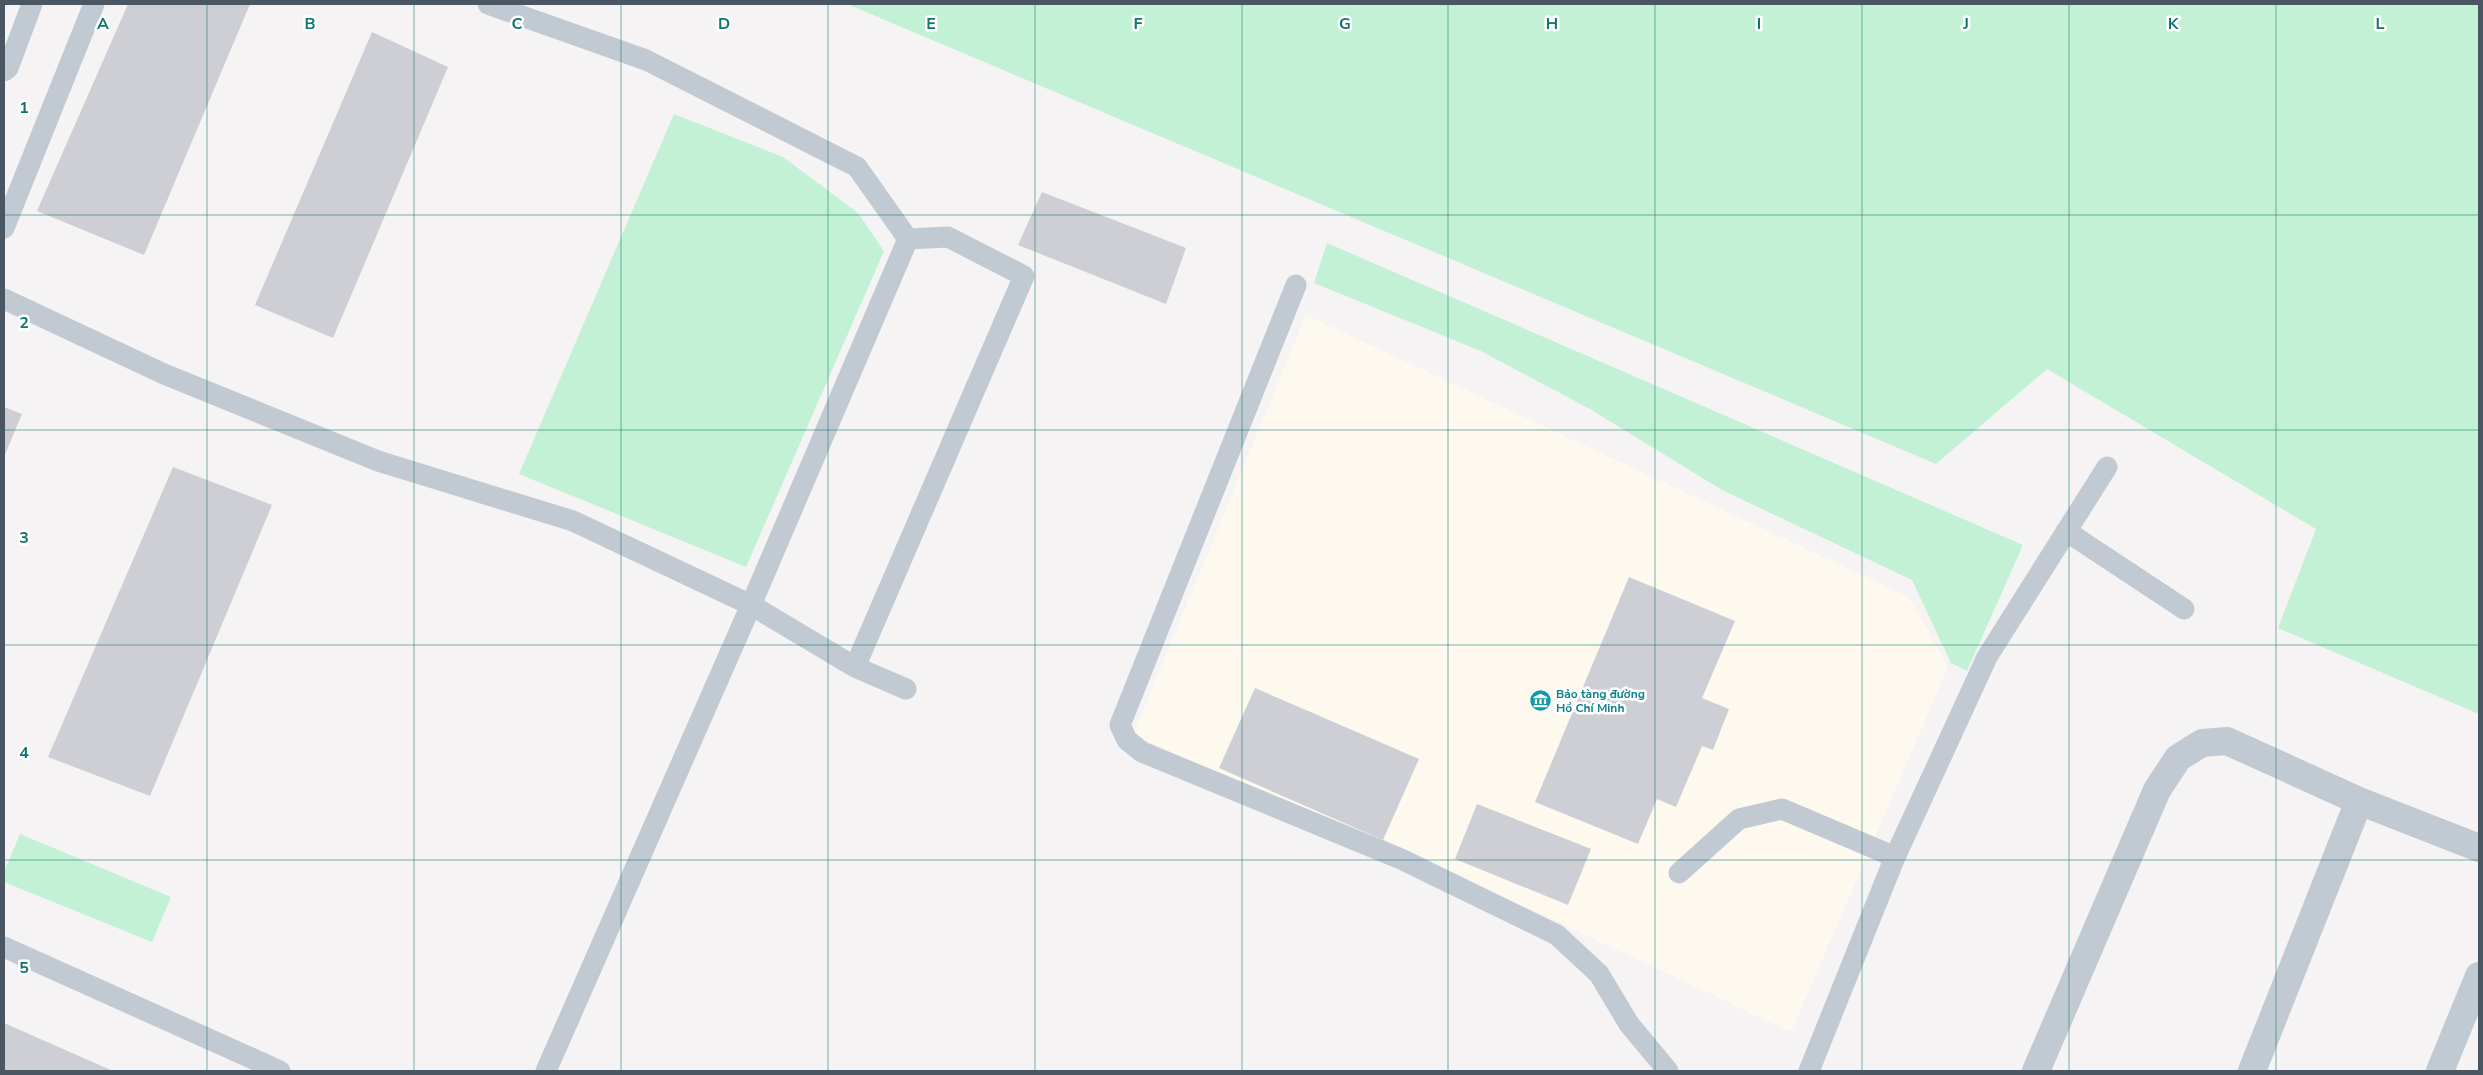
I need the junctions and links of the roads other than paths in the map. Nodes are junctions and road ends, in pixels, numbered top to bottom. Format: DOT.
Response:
graph roads {
  1 [pos="32,4"];
  2 [pos="94,4"];
  3 [pos="488,4"];
  4 [pos="4,71"];
  5 [pos="4,228"];
  6 [pos="908,239"];
  7 [pos="1296,285"];
  8 [pos="4,299"];
  9 [pos="2106,467"];
  10 [pos="2066,531"];
  11 [pos="751,605"];
  12 [pos="2184,609"];
  13 [pos="855,666"];
  14 [pos="906,689"];
  15 [pos="2359,801"];
  16 [pos="2479,848"];
  17 [pos="1895,857"];
  18 [pos="1679,873"];
  19 [pos="4,947"];
  20 [pos="2479,976"];
  21 [pos="280,1071"];
  22 [pos="546,1071"];
  23 [pos="1668,1071"];
  24 [pos="1809,1071"];
  25 [pos="2036,1071"];
  26 [pos="2252,1071"];
  27 [pos="2440,1071"];
  1 -- 4 [label="lane"];
  2 -- 5 [label="lane"];
  3 -- 6 [label="lane"];
  6 -- 11 [label="lane"];
  6 -- 13 [label="lane"];
  7 -- 23 [label="lane"];
  8 -- 11 [label="lane"];
  9 -- 10 [label="lane"];
  10 -- 12 [label="lane"];
  10 -- 17 [label="lane"];
  11 -- 13 [label="lane"];
  11 -- 22 [label="lane"];
  13 -- 14 [label="lane"];
  15 -- 16 [label="street"];
  15 -- 25 [label="street"];
  15 -- 26 [label="street"];
  17 -- 18 [label="lane"];
  17 -- 24 [label="lane"];
  19 -- 21 [label="lane"];
  20 -- 27 [label="street"];
}
